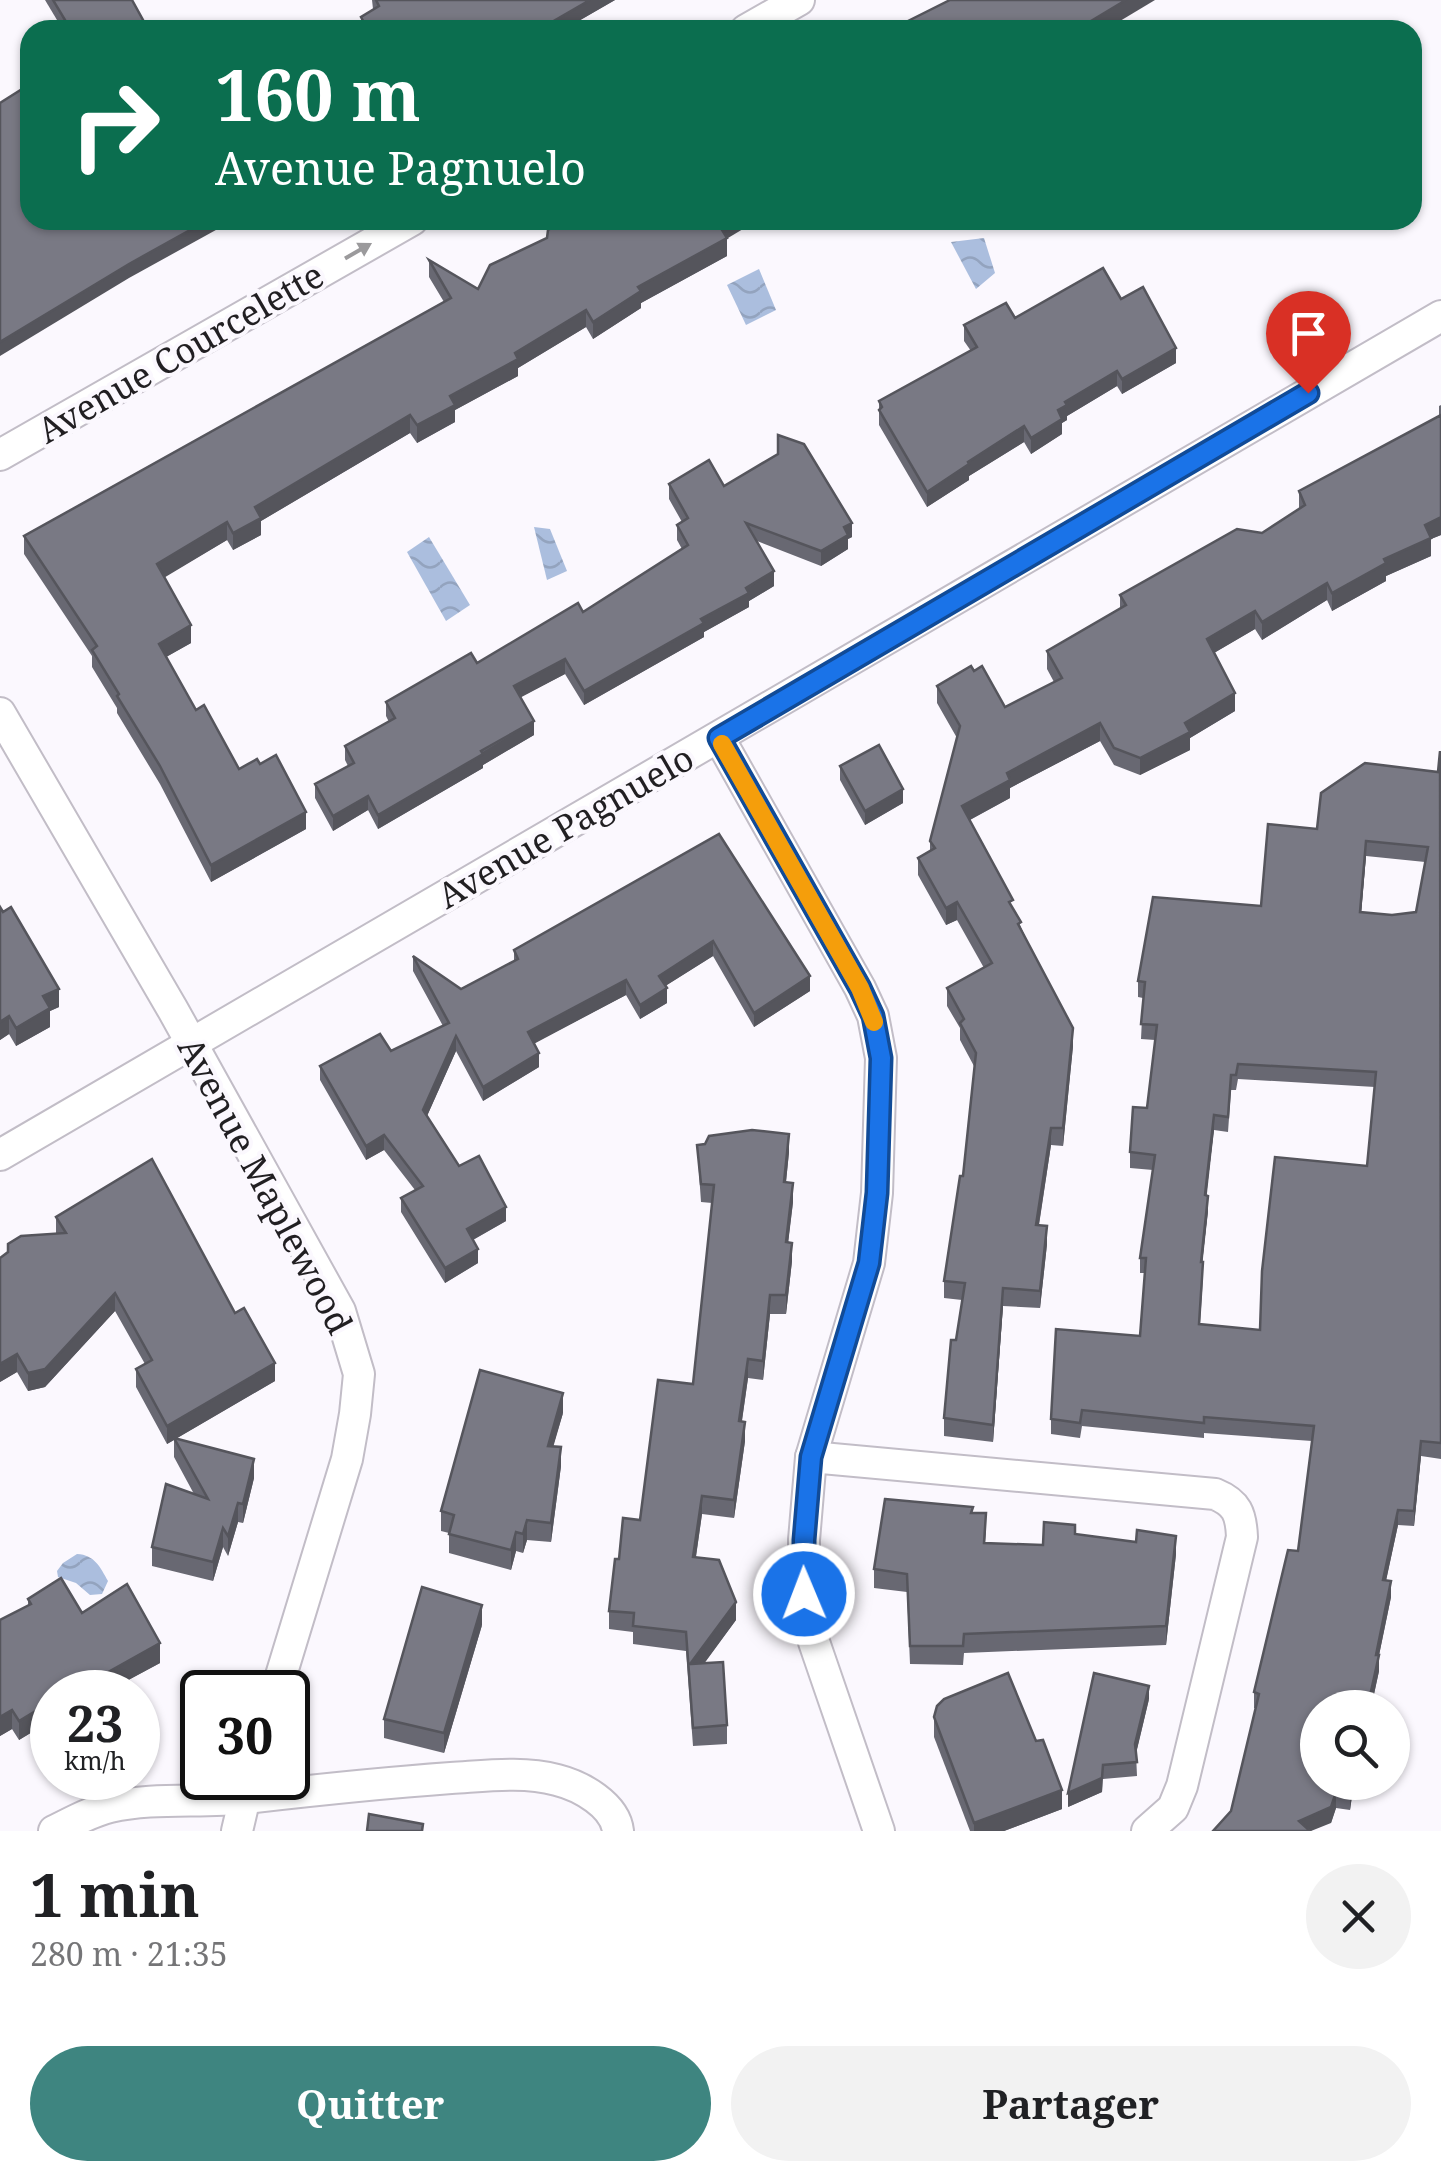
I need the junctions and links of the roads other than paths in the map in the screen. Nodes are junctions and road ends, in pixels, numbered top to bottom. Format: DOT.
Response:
graph roads {
  1 [pos="799,0"];
  2 [pos="764,20"];
  3 [pos="394,230"];
  4 [pos="1441,316"];
  5 [pos="0,455"];
  6 [pos="0,713"];
  7 [pos="719,738"];
  8 [pos="191,1043"];
  9 [pos="0,1154"];
  10 [pos="811,1457"];
  11 [pos="283,1670"];
  12 [pos="310,1786"];
  13 [pos="180,1797"];
  14 [pos="244,1800"];
  15 [pos="54,1831"];
  16 [pos="237,1831"];
  17 [pos="618,1831"];
  18 [pos="879,1831"];
  19 [pos="1148,1831"];
  1 -- 2 [label="street"];
  5 -- 3 [label="street, Avenue Courcelette, one-way"];
  4 -- 7 [label="street, Avenue Pagnuelo"];
  6 -- 8 [label="street, Avenue Maplewood"];
  7 -- 8 [label="street, Avenue Pagnuelo"];
  7 -- 10 [label="street"];
  8 -- 9 [label="street, Avenue Pagnuelo"];
  8 -- 11 [label="street, Avenue Maplewood"];
  10 -- 18 [label="street"];
  10 -- 19 [label="street"];
  12 -- 17 [label="street"];
  13 -- 15 [label="street"];
  14 -- 16 [label="street"];
}
